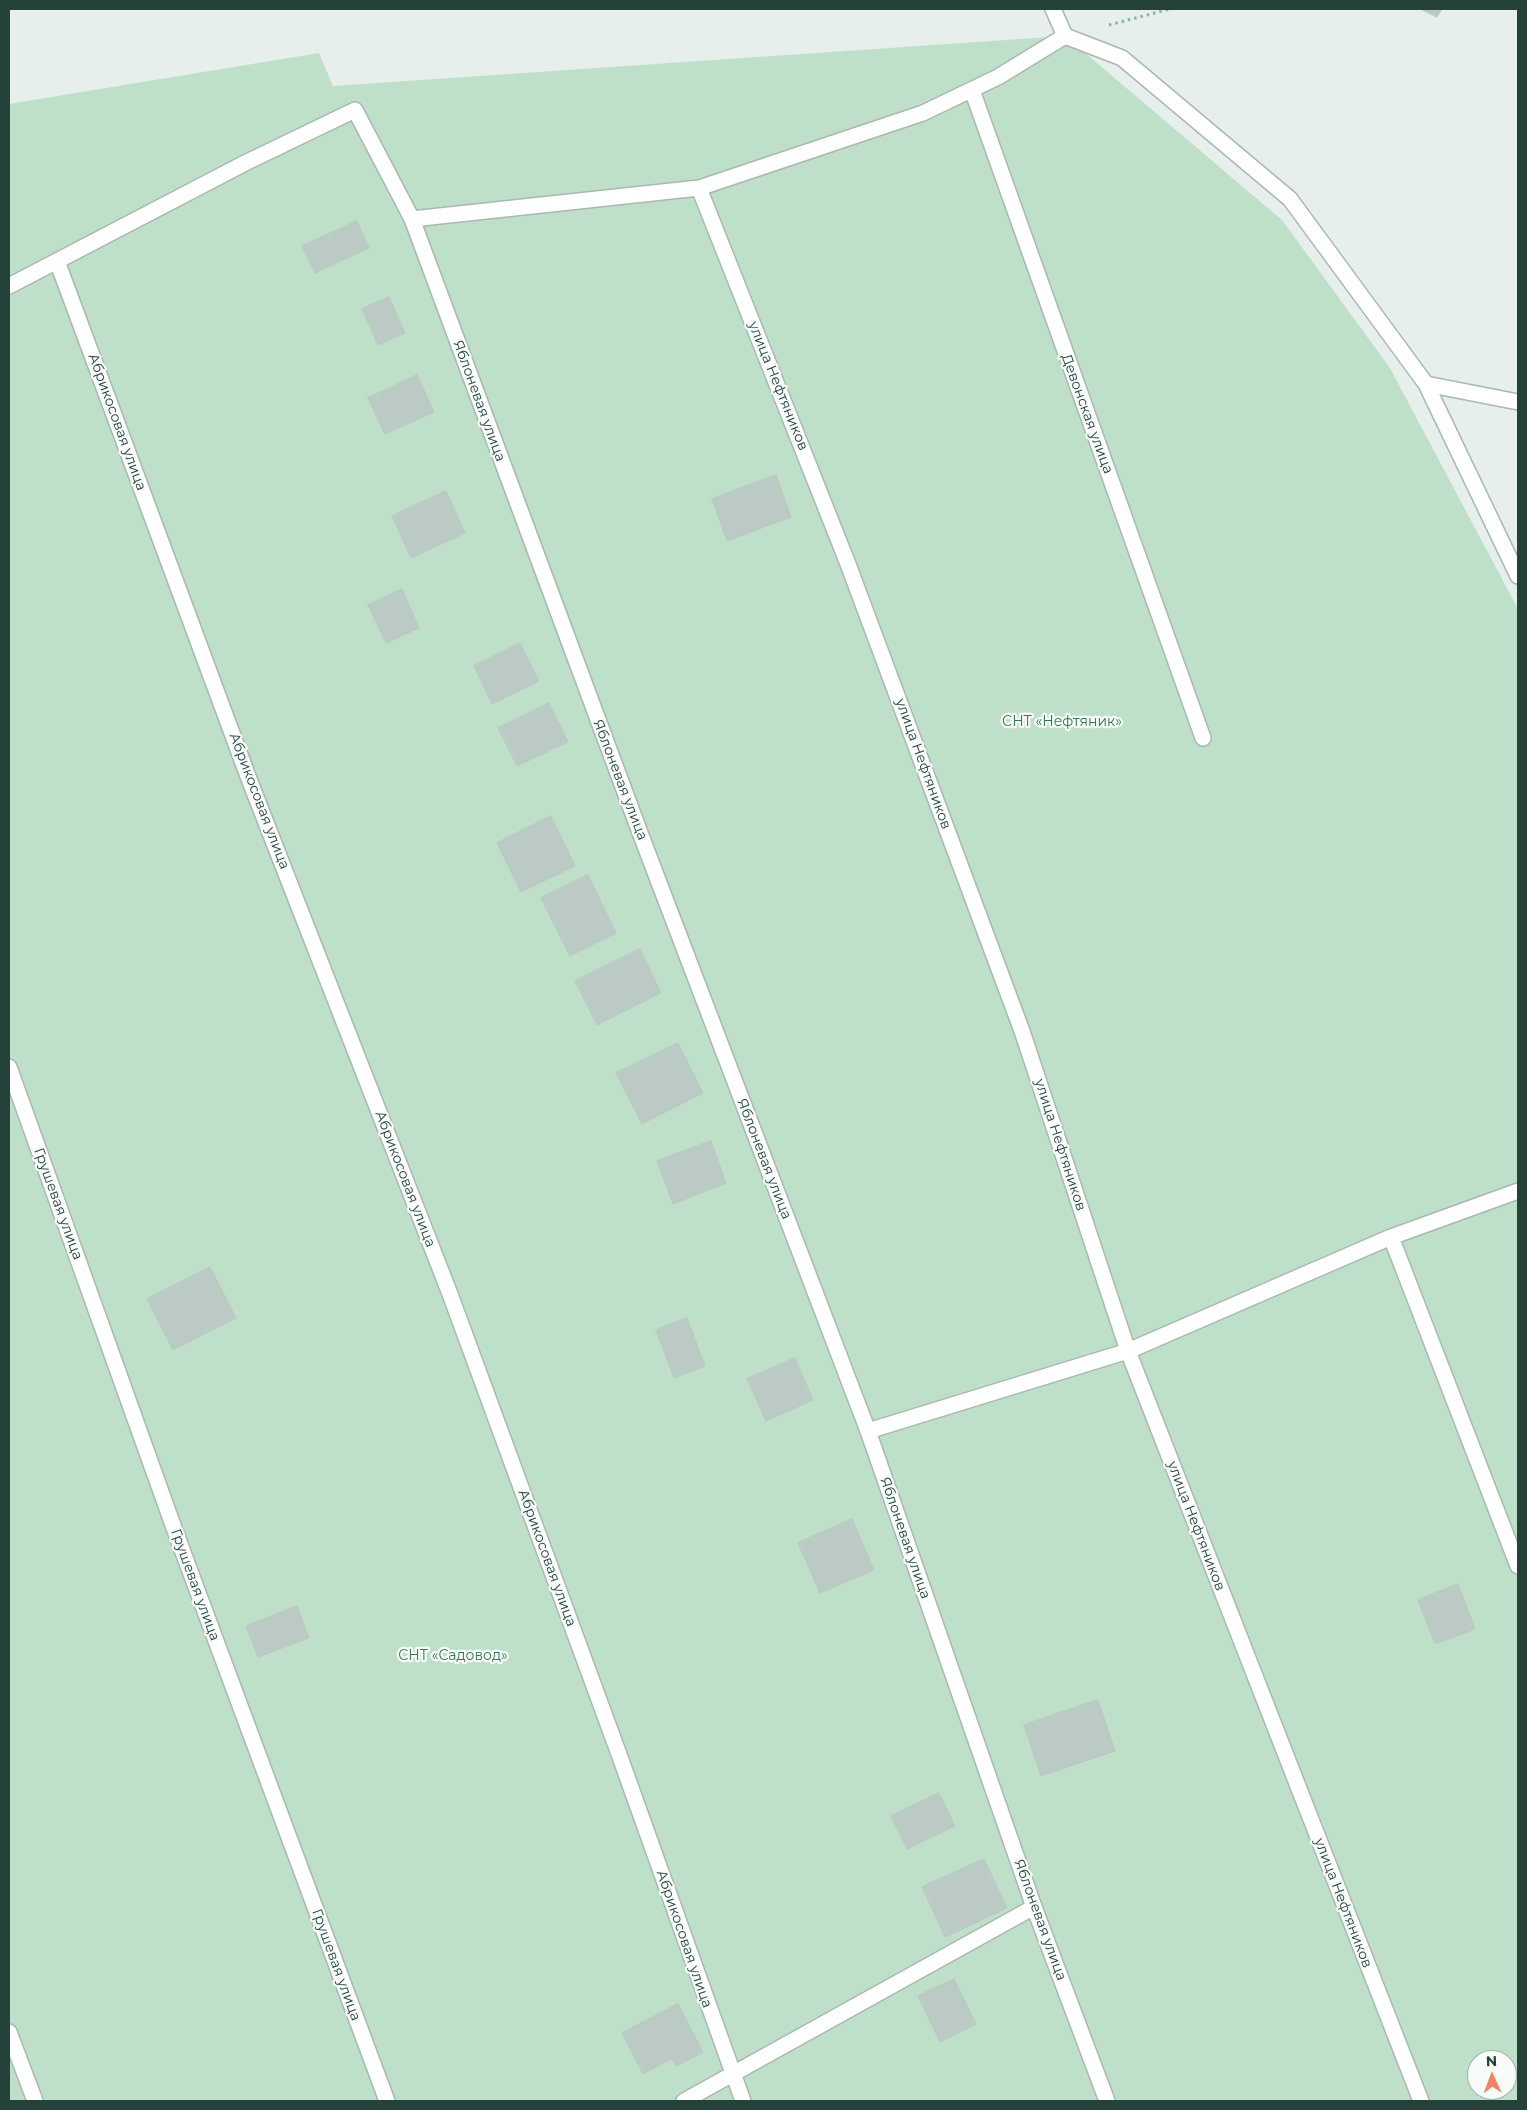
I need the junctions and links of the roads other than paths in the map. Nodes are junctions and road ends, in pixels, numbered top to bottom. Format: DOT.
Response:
graph roads {
  1 [pos="1053,9"];
  2 [pos="1065,36"];
  3 [pos="972,90"];
  4 [pos="699,188"];
  5 [pos="412,219"];
  6 [pos="57,261"];
  7 [pos="9,286"];
  8 [pos="1426,384"];
  9 [pos="1518,402"];
  10 [pos="1518,576"];
  11 [pos="1203,738"];
  12 [pos="9,1067"];
  13 [pos="1518,1191"];
  14 [pos="1391,1237"];
  15 [pos="1128,1350"];
  16 [pos="868,1431"];
  17 [pos="1518,1566"];
  18 [pos="1034,1907"];
  19 [pos="9,2032"];
  20 [pos="732,2074"];
  21 [pos="34,2101"];
  22 [pos="387,2101"];
  23 [pos="684,2101"];
  24 [pos="743,2101"];
  25 [pos="1107,2101"];
  26 [pos="1421,2101"];
  1 -- 2 [label="street"];
  2 -- 3 [label="street"];
  2 -- 8 [label="street"];
  3 -- 4 [label="street"];
  3 -- 11 [label="street, Девонская улица"];
  4 -- 5 [label="street"];
  4 -- 15 [label="street, улица Нефтяников"];
  5 -- 6 [label="street, Яблоневая улица"];
  5 -- 16 [label="street, Яблоневая улица"];
  6 -- 7 [label="street"];
  6 -- 20 [label="street, Абрикосовая улица"];
  8 -- 9 [label="street"];
  8 -- 10 [label="street"];
  12 -- 22 [label="street, Грушевая улица"];
  13 -- 14 [label="street"];
  14 -- 15 [label="street"];
  14 -- 17 [label="street"];
  15 -- 16 [label="street"];
  15 -- 26 [label="street, улица Нефтяников"];
  16 -- 18 [label="street, Яблоневая улица"];
  18 -- 20 [label="street"];
  18 -- 25 [label="street, Яблоневая улица"];
  19 -- 21 [label="street"];
  20 -- 23 [label="street"];
  20 -- 24 [label="street, Абрикосовая улица"];
}
